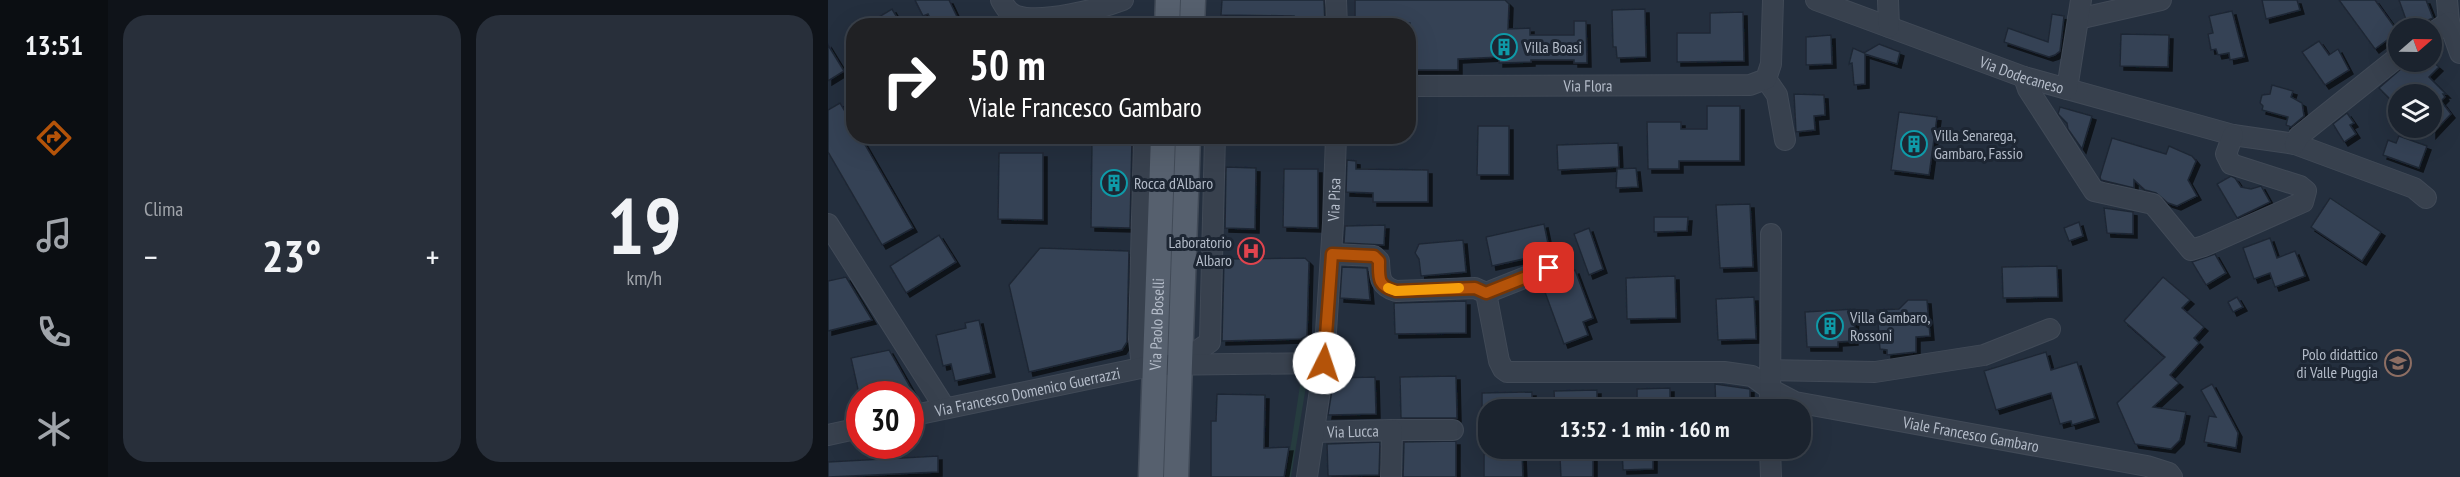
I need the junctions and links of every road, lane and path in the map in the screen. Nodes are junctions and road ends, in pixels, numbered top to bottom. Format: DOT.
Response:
graph roads {
  1 [pos="1001,0"];
  2 [pos="1123,0"];
  3 [pos="1168,0"];
  4 [pos="1193,0"];
  5 [pos="1336,0"];
  6 [pos="1816,0"];
  7 [pos="1888,0"];
  8 [pos="2161,0"];
  9 [pos="2447,0"];
  10 [pos="1774,2"];
  11 [pos="2080,10"];
  12 [pos="1167,18"];
  13 [pos="1192,18"];
  14 [pos="1336,18"];
  15 [pos="2449,22"];
  16 [pos="1889,27"];
  17 [pos="2442,27"];
  18 [pos="2460,53"];
  19 [pos="2388,65"];
  20 [pos="2024,77"];
  21 [pos="1766,79"];
  22 [pos="1416,86"];
  23 [pos="2067,89"];
  24 [pos="2233,135"];
  25 [pos="1785,140"];
  26 [pos="1144,144"];
  27 [pos="1162,144"];
  28 [pos="1188,144"];
  29 [pos="1215,144"];
  30 [pos="1336,144"];
  31 [pos="2295,144"];
  32 [pos="1215,158"];
  33 [pos="2426,198"];
  34 [pos="828,224"];
  35 [pos="1771,234"];
  36 [pos="1332,254"];
  37 [pos="1549,268"];
  38 [pos="1486,293"];
  39 [pos="2050,329"];
  40 [pos="1180,363"];
  41 [pos="1324,363"];
  42 [pos="1148,367"];
  43 [pos="1770,379"];
  44 [pos="1770,399"];
  45 [pos="945,408"];
  46 [pos="924,413"];
  47 [pos="1392,430"];
  48 [pos="1453,430"];
  49 [pos="846,431"];
  50 [pos="1314,432"];
  51 [pos="828,435"];
  52 [pos="1770,459"];
  53 [pos="1151,477"];
  54 [pos="1176,477"];
  55 [pos="1307,477"];
  56 [pos="1391,477"];
  57 [pos="1771,477"];
  58 [pos="2172,477"];
  1 -- 2 [label="street"];
  3 -- 12 [label="main road"];
  4 -- 13 [label="main road"];
  5 -- 14 [label="street"];
  6 -- 16 [label="street, Via Dodecaneso"];
  7 -- 16 [label="street"];
  8 -- 11 [label="street"];
  9 -- 15 [label="street"];
  10 -- 21 [label="street"];
  11 -- 23 [label="street"];
  15 -- 17 [label="street"];
  15 -- 18 [label="street"];
  16 -- 20 [label="street, Via Dodecaneso"];
  19 -- 31 [label="street"];
  20 -- 23 [label="street, Via Dodecaneso"];
  20 -- 24 [label="street"];
  21 -- 22 [label="street, Via Flora"];
  21 -- 25 [label="street"];
  23 -- 24 [label="street, Via Dodecaneso"];
  24 -- 31 [label="street, Via Dodecaneso"];
  26 -- 42 [label="street, Via Paolo Boselli"];
  27 -- 42 [label="main road, Via Paolo Boselli"];
  28 -- 32 [label="street, Via Paolo Boselli"];
  28 -- 40 [label="main road, Via Paolo Boselli"];
  29 -- 32 [label="street, Via Paolo Boselli"];
  30 -- 36 [label="street, Via Pisa"];
  31 -- 33 [label="street, Via Dodecaneso"];
  32 -- 40 [label="street, Via Paolo Boselli"];
  34 -- 45 [label="street"];
  35 -- 43 [label="street"];
  36 -- 38 [label="street"];
  36 -- 41 [label="street, Via Pisa"];
  37 -- 38 [label="street"];
  38 -- 43 [label="street, Viale Francesco Gambaro"];
  39 -- 43 [label="street, Viale Francesco Gambaro"];
  40 -- 41 [label="street, Via Francesco Domenico Guerrazzi"];
  40 -- 42 [label="street, Via Francesco Domenico Guerrazzi"];
  40 -- 54 [label="main road, Via Paolo Boselli"];
  41 -- 50 [label="street, Via Pisa"];
  42 -- 45 [label="street, Via Francesco Domenico Guerrazzi"];
  42 -- 53 [label="main road, Via Paolo Boselli"];
  43 -- 44 [label="street"];
  43 -- 58 [label="street, Viale Francesco Gambaro"];
  45 -- 46 [label="street, Via Francesco Domenico Guerrazzi"];
  47 -- 48 [label="street, Via Lucca"];
  47 -- 50 [label="street, Via Lucca"];
  47 -- 56 [label="street, Via Lucca"];
  49 -- 51 [label="street"];
  50 -- 55 [label="street, Via Pisa"];
  52 -- 57 [label="street"];
}
